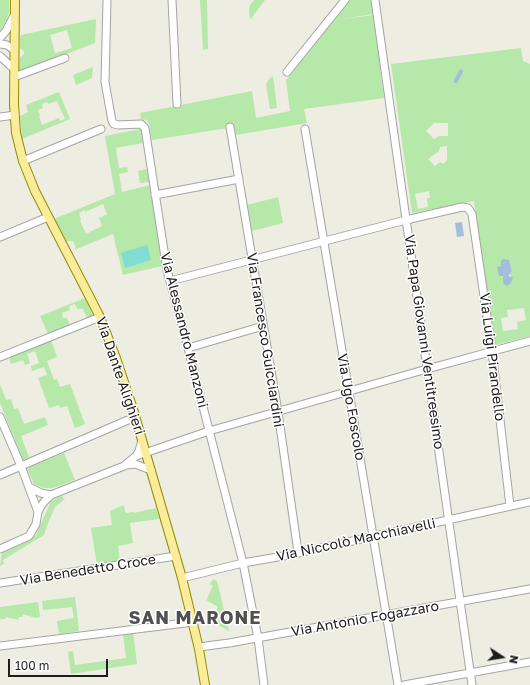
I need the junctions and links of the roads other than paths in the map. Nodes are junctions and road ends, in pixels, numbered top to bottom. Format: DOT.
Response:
graph roads {
  1 [pos="15,0"];
  2 [pos="107,0"];
  3 [pos="172,0"];
  4 [pos="345,0"];
  5 [pos="375,0"];
  6 [pos="15,14"];
  7 [pos="0,38"];
  8 [pos="0,44"];
  9 [pos="14,50"];
  10 [pos="0,53"];
  11 [pos="0,56"];
  12 [pos="64,58"];
  13 [pos="287,72"];
  14 [pos="14,73"];
  15 [pos="176,104"];
  16 [pos="15,115"];
  17 [pos="0,117"];
  18 [pos="230,127"];
  19 [pos="102,129"];
  20 [pos="305,129"];
  21 [pos="23,161"];
  22 [pos="239,179"];
  23 [pos="155,195"];
  24 [pos="48,217"];
  25 [pos="406,220"];
  26 [pos="0,237"];
  27 [pos="324,241"];
  28 [pos="252,260"];
  29 [pos="170,281"];
  30 [pos="100,317"];
  31 [pos="264,326"];
  32 [pos="530,341"];
  33 [pos="188,348"];
  34 [pos="492,351"];
  35 [pos="0,357"];
  36 [pos="427,369"];
  37 [pos="349,391"];
  38 [pos="278,412"];
  39 [pos="0,417"];
  40 [pos="135,417"];
  41 [pos="210,431"];
  42 [pos="142,440"];
  43 [pos="146,452"];
  44 [pos="136,456"];
  45 [pos="135,464"];
  46 [pos="21,466"];
  47 [pos="124,466"];
  48 [pos="150,470"];
  49 [pos="0,474"];
  50 [pos="29,487"];
  51 [pos="51,495"];
  52 [pos="530,502"];
  53 [pos="510,506"];
  54 [pos="38,512"];
  55 [pos="449,520"];
  56 [pos="373,536"];
  57 [pos="0,549"];
  58 [pos="298,552"];
  59 [pos="176,556"];
  60 [pos="243,563"];
  61 [pos="182,578"];
  62 [pos="0,584"];
  63 [pos="530,589"];
  64 [pos="460,601"];
  65 [pos="386,614"];
  66 [pos="193,622"];
  67 [pos="258,638"];
  68 [pos="0,646"];
  69 [pos="199,647"];
  70 [pos="530,662"];
  71 [pos="470,673"];
  72 [pos="201,685"];
  73 [pos="205,685"];
  74 [pos="264,685"];
  75 [pos="398,685"];
  76 [pos="404,685"];
  77 [pos="472,685"];
  1 -- 6 [label="main road, Via Dante Alighieri"];
  2 -- 23 [label="street, Via Alessandro Manzoni"];
  3 -- 15 [label="street"];
  4 -- 13 [label="street"];
  5 -- 25 [label="street, Via Papa Giovanni Ventitreesimo"];
  6 -- 7 [label="street"];
  6 -- 9 [label="main road, Via Dante Alighieri"];
  8 -- 9 [label="street"];
  9 -- 10 [label="street"];
  9 -- 14 [label="main road, Via Dante Alighieri"];
  11 -- 14 [label="street"];
  12 -- 14 [label="street"];
  14 -- 16 [label="main road, Via Dante Alighieri"];
  16 -- 17 [label="street"];
  16 -- 21 [label="main road, Via Dante Alighieri"];
  18 -- 22 [label="street, Via Francesco Guicciardini"];
  19 -- 21 [label="street"];
  20 -- 27 [label="street, Via Ugo Foscolo"];
  21 -- 24 [label="main road, Via Dante Alighieri"];
  22 -- 23 [label="street"];
  22 -- 28 [label="street, Via Francesco Guicciardini"];
  23 -- 29 [label="street, Via Alessandro Manzoni"];
  24 -- 26 [label="street"];
  24 -- 30 [label="main road, Via Dante Alighieri"];
  25 -- 27 [label="street"];
  25 -- 34 [label="street, Via Luigi Pirandello"];
  25 -- 36 [label="street, Via Papa Giovanni Ventitreesimo"];
  27 -- 28 [label="street"];
  27 -- 37 [label="street, Via Ugo Foscolo"];
  28 -- 29 [label="street"];
  28 -- 31 [label="street, Via Francesco Guicciardini"];
  29 -- 33 [label="street, Via Alessandro Manzoni"];
  30 -- 35 [label="street"];
  30 -- 40 [label="main road, Via Dante Alighieri"];
  31 -- 33 [label="street"];
  31 -- 38 [label="street, Via Francesco Guicciardini"];
  32 -- 34 [label="street"];
  33 -- 41 [label="street, Via Alessandro Manzoni"];
  34 -- 36 [label="street"];
  34 -- 53 [label="street, Via Luigi Pirandello"];
  36 -- 37 [label="street"];
  36 -- 55 [label="street, Via Papa Giovanni Ventitreesimo"];
  37 -- 38 [label="street"];
  37 -- 56 [label="street, Via Ugo Foscolo"];
  38 -- 41 [label="street"];
  38 -- 58 [label="street, Via Francesco Guicciardini"];
  39 -- 46 [label="street"];
  40 -- 42 [label="main road, Via Dante Alighieri"];
  40 -- 46 [label="street"];
  41 -- 43 [label="street"];
  41 -- 60 [label="street, Via Alessandro Manzoni"];
  42 -- 43 [label="main road, Via Dante Alighieri"];
  42 -- 44 [label="street"];
  43 -- 44 [label="street"];
  43 -- 45 [label="street"];
  43 -- 48 [label="main road, Via Dante Alighieri"];
  44 -- 47 [label="street"];
  45 -- 47 [label="street"];
  45 -- 48 [label="street"];
  46 -- 49 [label="street"];
  46 -- 50 [label="street"];
  47 -- 51 [label="street"];
  48 -- 59 [label="main road, Via Dante Alighieri"];
  50 -- 51 [label="street"];
  50 -- 54 [label="street"];
  51 -- 54 [label="street"];
  52 -- 53 [label="street, Via Niccolò Macchiavelli"];
  53 -- 55 [label="street, Via Niccolò Macchiavelli"];
  54 -- 57 [label="street"];
  55 -- 56 [label="street, Via Niccolò Macchiavelli"];
  55 -- 64 [label="street, Via Papa Giovanni Ventitreesimo"];
  56 -- 58 [label="street, Via Niccolò Macchiavelli"];
  56 -- 65 [label="street, Via Ugo Foscolo"];
  58 -- 60 [label="street, Via Niccolò Macchiavelli"];
  59 -- 61 [label="main road, Via Dante Alighieri"];
  59 -- 62 [label="street, Via Benedetto Croce"];
  60 -- 61 [label="street, Via Niccolò Macchiavelli"];
  60 -- 67 [label="street, Via Alessandro Manzoni"];
  61 -- 66 [label="main road, Via Dante Alighieri"];
  63 -- 64 [label="street, Via Antonio Fogazzaro"];
  64 -- 65 [label="street, Via Antonio Fogazzaro"];
  64 -- 71 [label="street, Via Papa Giovanni Ventitreesimo"];
  65 -- 67 [label="street, Via Antonio Fogazzaro"];
  65 -- 75 [label="street, Via Ugo Foscolo"];
  66 -- 68 [label="street"];
  66 -- 69 [label="main road, Via Dante Alighieri"];
  67 -- 69 [label="street, Via Antonio Fogazzaro"];
  67 -- 74 [label="street, Via Alessandro Manzoni"];
  69 -- 73 [label="main road, Via Dante Alighieri"];
  70 -- 71 [label="street"];
  71 -- 76 [label="street"];
  71 -- 77 [label="street, Via Papa Giovanni Ventitreesimo"];
  72 -- 73 [label="street"];
}
